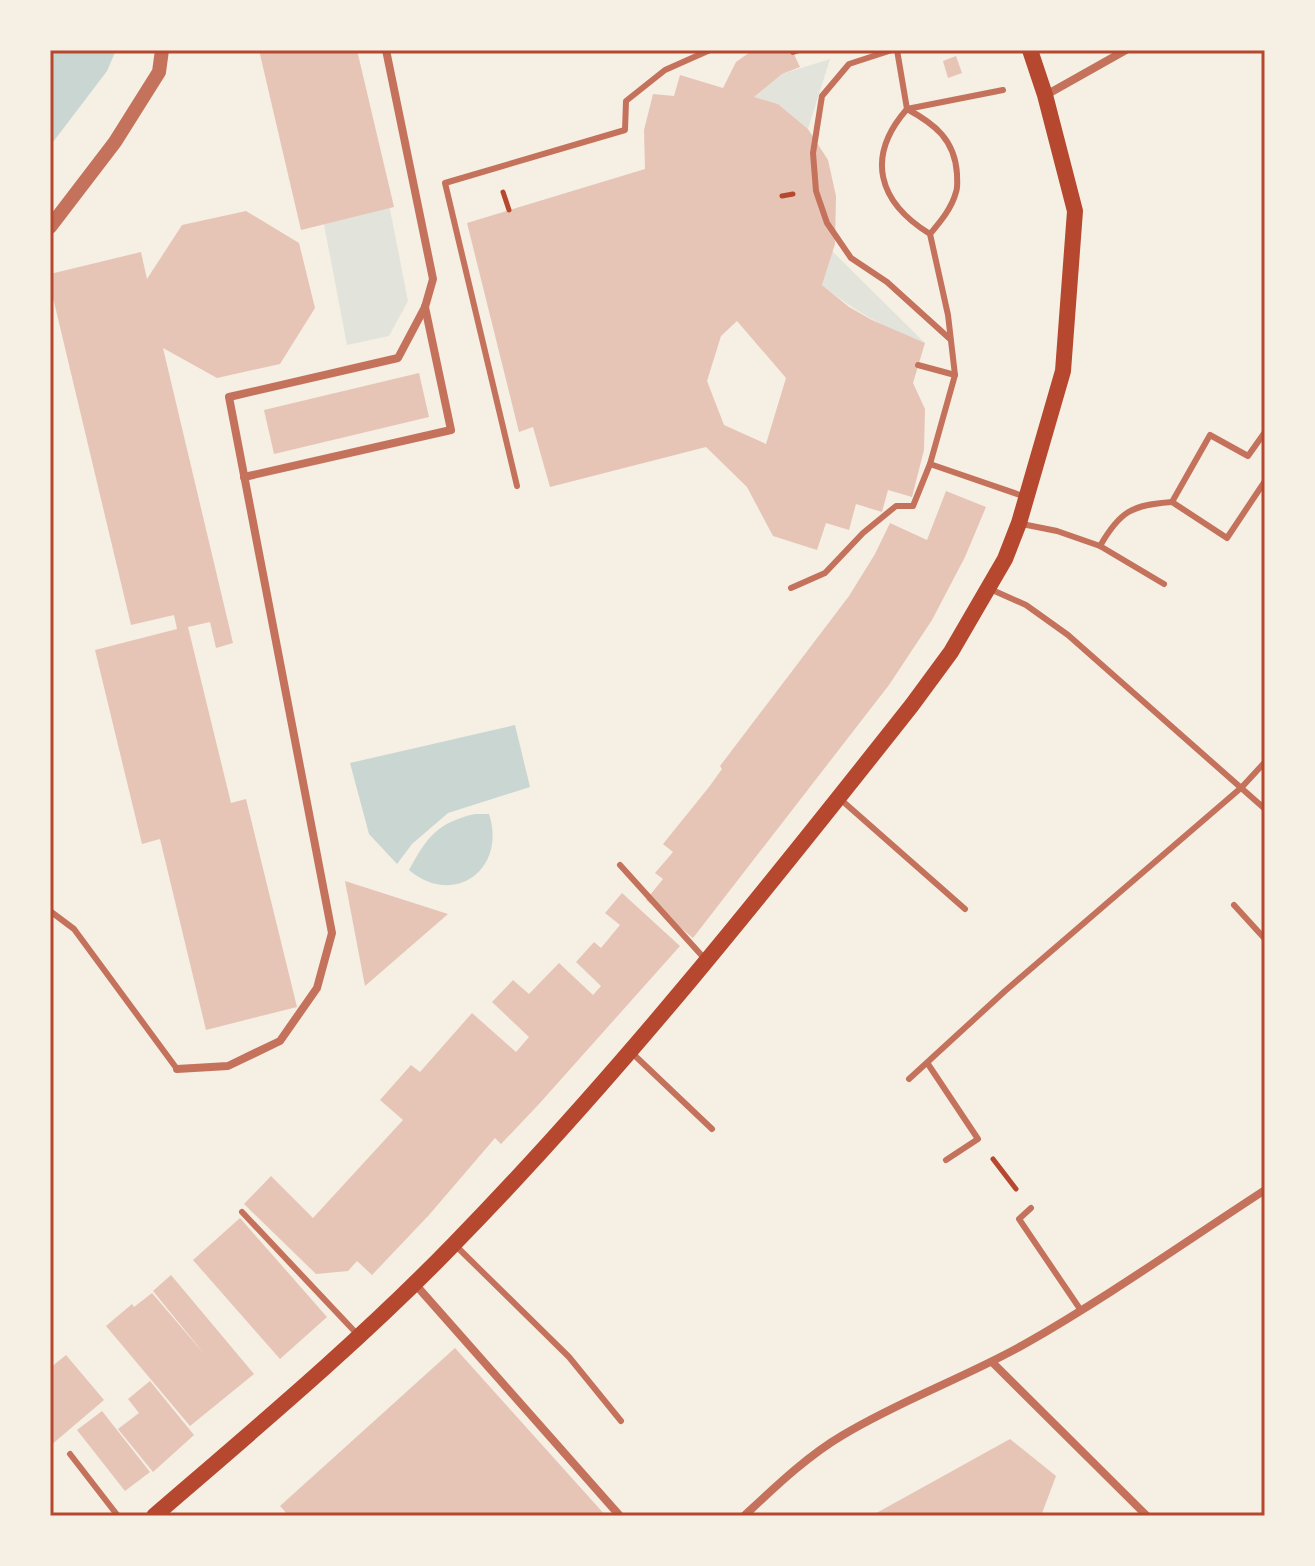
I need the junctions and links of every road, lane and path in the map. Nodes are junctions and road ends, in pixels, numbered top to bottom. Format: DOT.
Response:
graph roads {
  1 [pos="162,50"];
  2 [pos="386,50"];
  3 [pos="710,50"];
  4 [pos="895,50"];
  5 [pos="1030,50"];
  6 [pos="1126,50"];
  7 [pos="1003,90"];
  8 [pos="1045,95"];
  9 [pos="907,109"];
  10 [pos="50,227"];
  11 [pos="930,234"];
  12 [pos="425,307"];
  13 [pos="951,339"];
  14 [pos="918,365"];
  15 [pos="955,375"];
  16 [pos="1265,432"];
  17 [pos="930,464"];
  18 [pos="244,477"];
  19 [pos="1265,481"];
  20 [pos="517,486"];
  21 [pos="1026,497"];
  22 [pos="1172,502"];
  23 [pos="1019,523"];
  24 [pos="1100,546"];
  25 [pos="1164,584"];
  26 [pos="791,588"];
  27 [pos="990,589"];
  28 [pos="1265,762"];
  29 [pos="1242,787"];
  30 [pos="839,798"];
  31 [pos="1265,809"];
  32 [pos="620,865"];
  33 [pos="1234,905"];
  34 [pos="965,909"];
  35 [pos="50,911"];
  36 [pos="1265,939"];
  37 [pos="707,960"];
  38 [pos="631,1052"];
  39 [pos="928,1064"];
  40 [pos="177,1069"];
  41 [pos="909,1079"];
  42 [pos="712,1129"];
  43 [pos="978,1139"];
  44 [pos="946,1160"];
  45 [pos="1265,1190"];
  46 [pos="1031,1208"];
  47 [pos="242,1212"];
  48 [pos="454,1244"];
  49 [pos="414,1283"];
  50 [pos="1080,1309"];
  51 [pos="358,1335"];
  52 [pos="992,1362"];
  53 [pos="621,1421"];
  54 [pos="70,1454"];
  55 [pos="165,1512"];
  56 [pos="118,1516"];
  57 [pos="620,1516"];
  58 [pos="744,1516"];
  59 [pos="1147,1516"];
  1 -- 10 [label="street"];
  2 -- 12 [label="street"];
  3 -- 20 [label="lane"];
  4 -- 9 [label="lane"];
  4 -- 13 [label="lane"];
  5 -- 8 [label="main road"];
  6 -- 8 [label="street"];
  7 -- 9 [label="lane"];
  8 -- 21 [label="main road"];
  9 -- 11 [label="lane"];
  9 -- 11 [label="lane"];
  11 -- 13 [label="lane"];
  12 -- 18 [label="street"];
  12 -- 18 [label="street"];
  13 -- 15 [label="lane"];
  14 -- 15 [label="lane"];
  15 -- 17 [label="lane"];
  16 -- 22 [label="lane"];
  17 -- 21 [label="lane"];
  17 -- 26 [label="lane"];
  18 -- 40 [label="street"];
  19 -- 22 [label="lane"];
  21 -- 23 [label="main road"];
  22 -- 24 [label="lane"];
  23 -- 24 [label="lane"];
  23 -- 27 [label="main road"];
  24 -- 25 [label="lane"];
  27 -- 29 [label="lane"];
  27 -- 30 [label="main road"];
  28 -- 29 [label="lane"];
  29 -- 31 [label="lane"];
  29 -- 39 [label="lane"];
  30 -- 34 [label="lane"];
  30 -- 37 [label="main road"];
  32 -- 37 [label="lane"];
  33 -- 36 [label="lane"];
  35 -- 40 [label="lane"];
  37 -- 38 [label="main road"];
  38 -- 42 [label="lane"];
  38 -- 48 [label="main road"];
  39 -- 41 [label="lane"];
  39 -- 43 [label="lane"];
  43 -- 44 [label="lane"];
  43 -- 46 [label="path"];
  45 -- 50 [label="street"];
  46 -- 50 [label="lane"];
  47 -- 51 [label="lane"];
  48 -- 49 [label="main road"];
  48 -- 53 [label="lane"];
  49 -- 51 [label="main road"];
  49 -- 57 [label="street"];
  50 -- 52 [label="street"];
  51 -- 55 [label="main road"];
  52 -- 58 [label="street"];
  52 -- 59 [label="street"];
  54 -- 56 [label="lane"];
}
